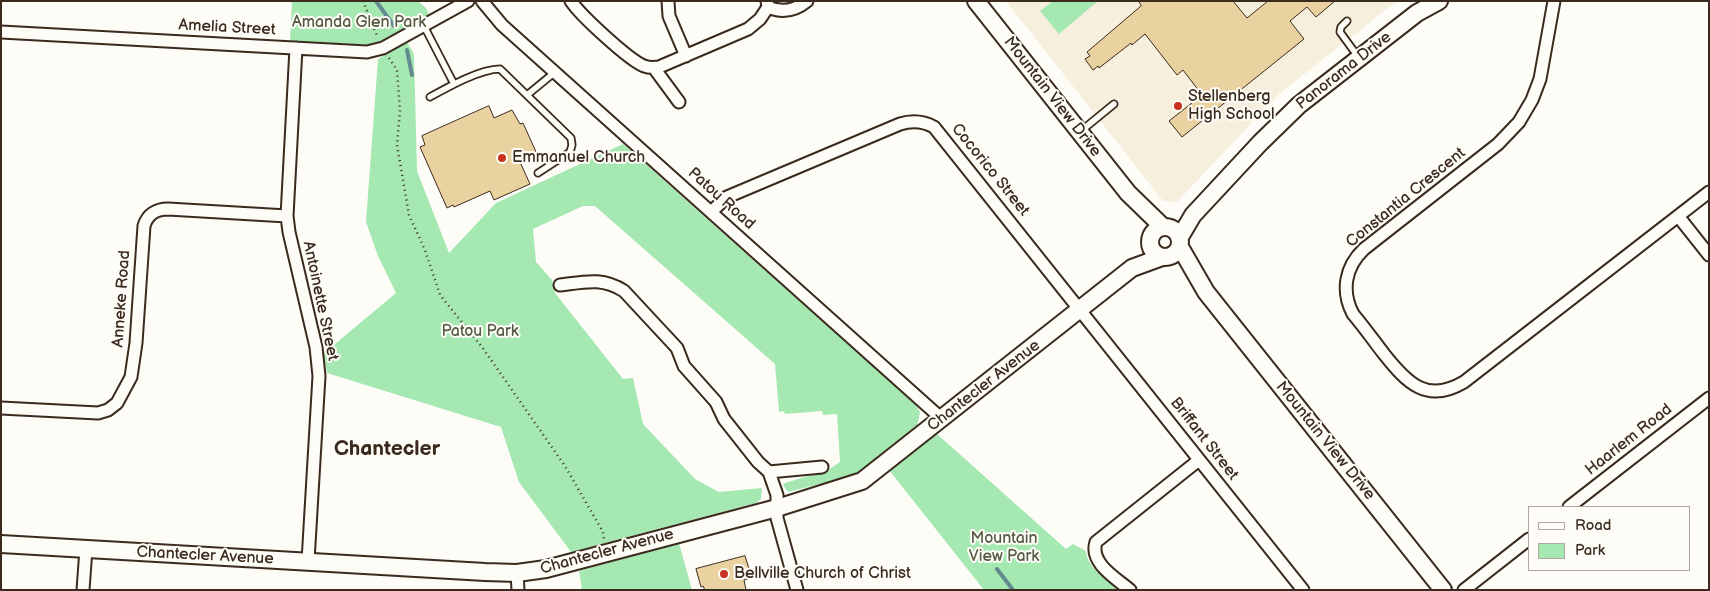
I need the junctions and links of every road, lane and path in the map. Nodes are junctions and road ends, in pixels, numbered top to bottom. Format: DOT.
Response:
graph roads {
  1 [pos="363,1"];
  2 [pos="468,1"];
  3 [pos="482,1"];
  4 [pos="571,1"];
  5 [pos="668,1"];
  6 [pos="807,1"];
  7 [pos="976,1"];
  8 [pos="1439,1"];
  9 [pos="1554,1"];
  10 [pos="768,4"];
  11 [pos="1347,22"];
  12 [pos="424,26"];
  13 [pos="1,32"];
  14 [pos="296,48"];
  15 [pos="382,48"];
  16 [pos="686,56"];
  17 [pos="1360,58"];
  18 [pos="654,68"];
  19 [pos="555,72"];
  20 [pos="454,84"];
  21 [pos="528,95"];
  22 [pos="430,97"];
  23 [pos="679,102"];
  24 [pos="1114,104"];
  25 [pos="1079,132"];
  26 [pos="538,173"];
  27 [pos="1709,192"];
  28 [pos="1128,193"];
  29 [pos="711,212"];
  30 [pos="1193,215"];
  31 [pos="287,216"];
  32 [pos="1678,216"];
  33 [pos="1165,227"];
  34 [pos="1150,240"];
  35 [pos="1173,249"];
  36 [pos="1709,255"];
  37 [pos="1132,268"];
  38 [pos="560,286"];
  39 [pos="1080,309"];
  40 [pos="1709,398"];
  41 [pos="1,408"];
  42 [pos="942,419"];
  43 [pos="1199,460"];
  44 [pos="822,467"];
  45 [pos="769,472"];
  46 [pos="1570,506"];
  47 [pos="777,508"];
  48 [pos="1528,540"];
  49 [pos="1,544"];
  50 [pos="86,549"];
  51 [pos="604,553"];
  52 [pos="308,561"];
  53 [pos="518,573"];
  54 [pos="83,590"];
  55 [pos="518,590"];
  56 [pos="797,590"];
  57 [pos="1130,590"];
  58 [pos="1303,590"];
  59 [pos="1443,590"];
  60 [pos="1464,590"];
  1 -- 15 [label="path"];
  2 -- 12 [label="street, Amelia Street"];
  3 -- 19 [label="street, Patou Road"];
  4 -- 18 [label="street"];
  5 -- 16 [label="street"];
  6 -- 10 [label="street"];
  7 -- 25 [label="street, Mountain View Drive"];
  8 -- 17 [label="street, Panorama Drive"];
  9 -- 32 [label="street, Constantia Crescent"];
  10 -- 16 [label="street"];
  11 -- 17 [label="lane"];
  12 -- 15 [label="street, Amelia Street"];
  12 -- 20 [label="lane"];
  13 -- 14 [label="street, Amelia Street"];
  14 -- 15 [label="street, Amelia Street"];
  14 -- 31 [label="street, Antoinette Street"];
  15 -- 51 [label="path"];
  16 -- 18 [label="street"];
  17 -- 30 [label="street, Panorama Drive"];
  18 -- 23 [label="street"];
  19 -- 21 [label="lane"];
  19 -- 29 [label="street, Patou Road"];
  20 -- 21 [label="lane"];
  20 -- 22 [label="lane"];
  21 -- 26 [label="lane"];
  24 -- 25 [label="lane"];
  25 -- 28 [label="street, Mountain View Drive"];
  27 -- 32 [label="street, Constantia Crescent"];
  28 -- 33 [label="street, Mountain View Drive"];
  28 -- 34 [label="street, Mountain View Drive"];
  29 -- 39 [label="street, Cocorico Street"];
  29 -- 42 [label="street, Patou Road"];
  30 -- 33 [label="street, Panorama Drive"];
  30 -- 35 [label="street, Panorama Drive"];
  31 -- 41 [label="street, Anneke Road"];
  31 -- 52 [label="street, Antoinette Street"];
  32 -- 36 [label="street"];
  33 -- 34 [label="street"];
  33 -- 35 [label="street"];
  34 -- 35 [label="street"];
  34 -- 37 [label="street, Chantecler Avenue"];
  35 -- 37 [label="street, Chantecler Avenue"];
  35 -- 59 [label="street, Mountain View Drive"];
  37 -- 39 [label="street, Chantecler Avenue"];
  38 -- 45 [label="street"];
  39 -- 42 [label="street, Chantecler Avenue"];
  39 -- 43 [label="street, Briffant Street"];
  40 -- 46 [label="street, Haarlem Road"];
  42 -- 47 [label="street, Chantecler Avenue"];
  43 -- 57 [label="street"];
  43 -- 58 [label="street, Briffant Street"];
  44 -- 45 [label="street"];
  45 -- 47 [label="street"];
  47 -- 51 [label="street, Chantecler Avenue"];
  47 -- 56 [label="street"];
  48 -- 60 [label="street"];
  49 -- 50 [label="street, Chantecler Avenue"];
  50 -- 52 [label="street, Chantecler Avenue"];
  50 -- 54 [label="street"];
  51 -- 53 [label="street, Chantecler Avenue"];
  52 -- 53 [label="street, Chantecler Avenue"];
  53 -- 55 [label="street"];
}
